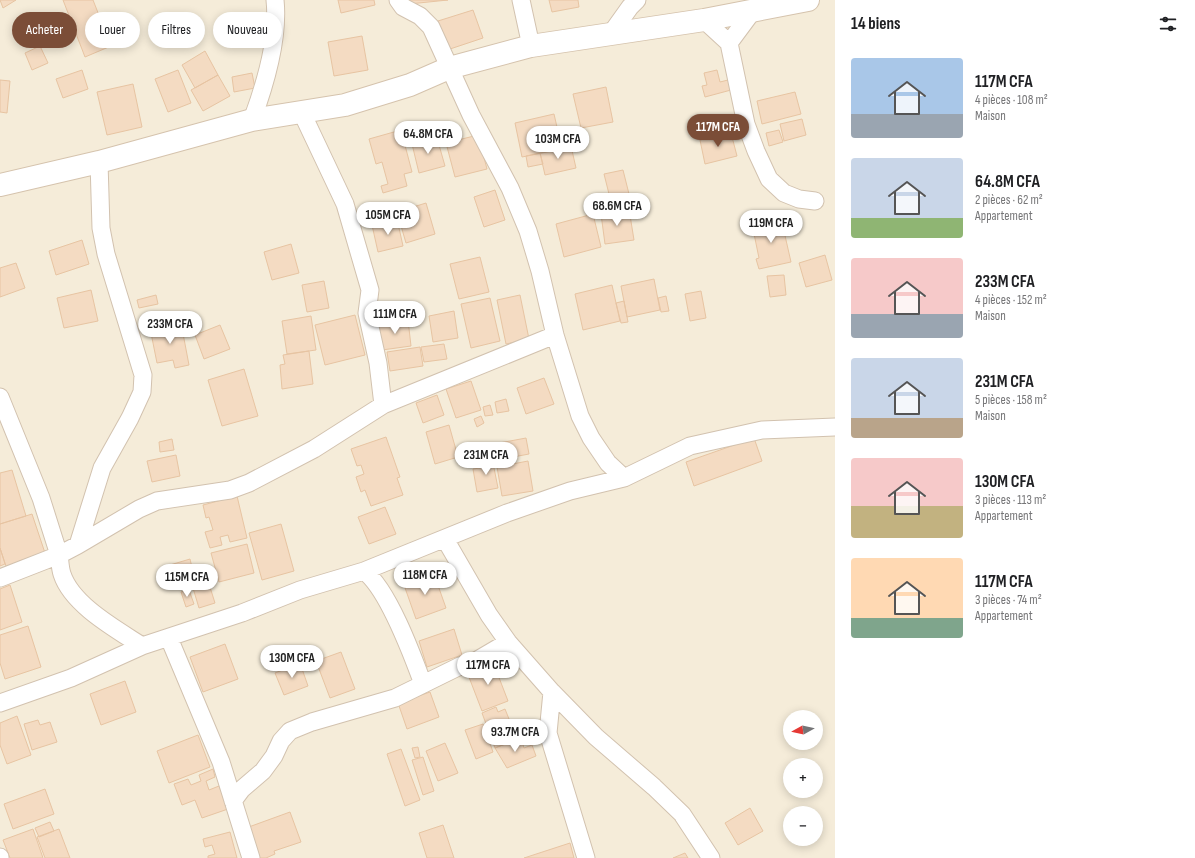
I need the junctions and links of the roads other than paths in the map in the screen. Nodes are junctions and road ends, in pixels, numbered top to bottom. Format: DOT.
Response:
graph roads {
  1 [pos="275,0"];
  2 [pos="398,0"];
  3 [pos="521,0"];
  4 [pos="637,0"];
  5 [pos="798,1"];
  6 [pos="752,12"];
  7 [pos="704,20"];
  8 [pos="610,35"];
  9 [pos="729,43"];
  10 [pos="531,46"];
  11 [pos="449,68"];
  12 [pos="302,113"];
  13 [pos="252,120"];
  14 [pos="99,162"];
  15 [pos="0,185"];
  16 [pos="815,202"];
  17 [pos="555,335"];
  18 [pos="0,397"];
  19 [pos="383,405"];
  20 [pos="834,426"];
  21 [pos="624,478"];
  22 [pos="445,539"];
  23 [pos="78,545"];
  24 [pos="59,555"];
  25 [pos="364,571"];
  26 [pos="0,578"];
  27 [pos="169,638"];
  28 [pos="508,642"];
  29 [pos="142,646"];
  30 [pos="423,684"];
  31 [pos="552,692"];
  32 [pos="0,703"];
  33 [pos="233,801"];
  34 [pos="251,858"];
  35 [pos="586,858"];
  36 [pos="712,858"];
  1 -- 13 [label="street"];
  2 -- 11 [label="street"];
  3 -- 10 [label="street"];
  4 -- 8 [label="street"];
  5 -- 6 [label="street"];
  6 -- 7 [label="street"];
  6 -- 9 [label="street"];
  7 -- 8 [label="street"];
  7 -- 9 [label="street"];
  8 -- 10 [label="street"];
  9 -- 16 [label="street"];
  10 -- 11 [label="street"];
  11 -- 12 [label="street"];
  11 -- 17 [label="street"];
  12 -- 13 [label="street"];
  12 -- 19 [label="street"];
  13 -- 14 [label="street"];
  14 -- 15 [label="street"];
  14 -- 23 [label="street"];
  17 -- 19 [label="street"];
  17 -- 21 [label="street"];
  18 -- 24 [label="street"];
  19 -- 23 [label="street"];
  20 -- 21 [label="street"];
  21 -- 22 [label="street"];
  22 -- 25 [label="street"];
  22 -- 28 [label="street"];
  23 -- 24 [label="street"];
  24 -- 26 [label="street"];
  24 -- 29 [label="street"];
  25 -- 27 [label="street"];
  25 -- 30 [label="street"];
  27 -- 29 [label="street"];
  27 -- 33 [label="street"];
  28 -- 30 [label="street"];
  28 -- 31 [label="street"];
  29 -- 32 [label="street"];
  30 -- 33 [label="street"];
  31 -- 35 [label="street"];
  31 -- 36 [label="street"];
  33 -- 34 [label="street"];
}
